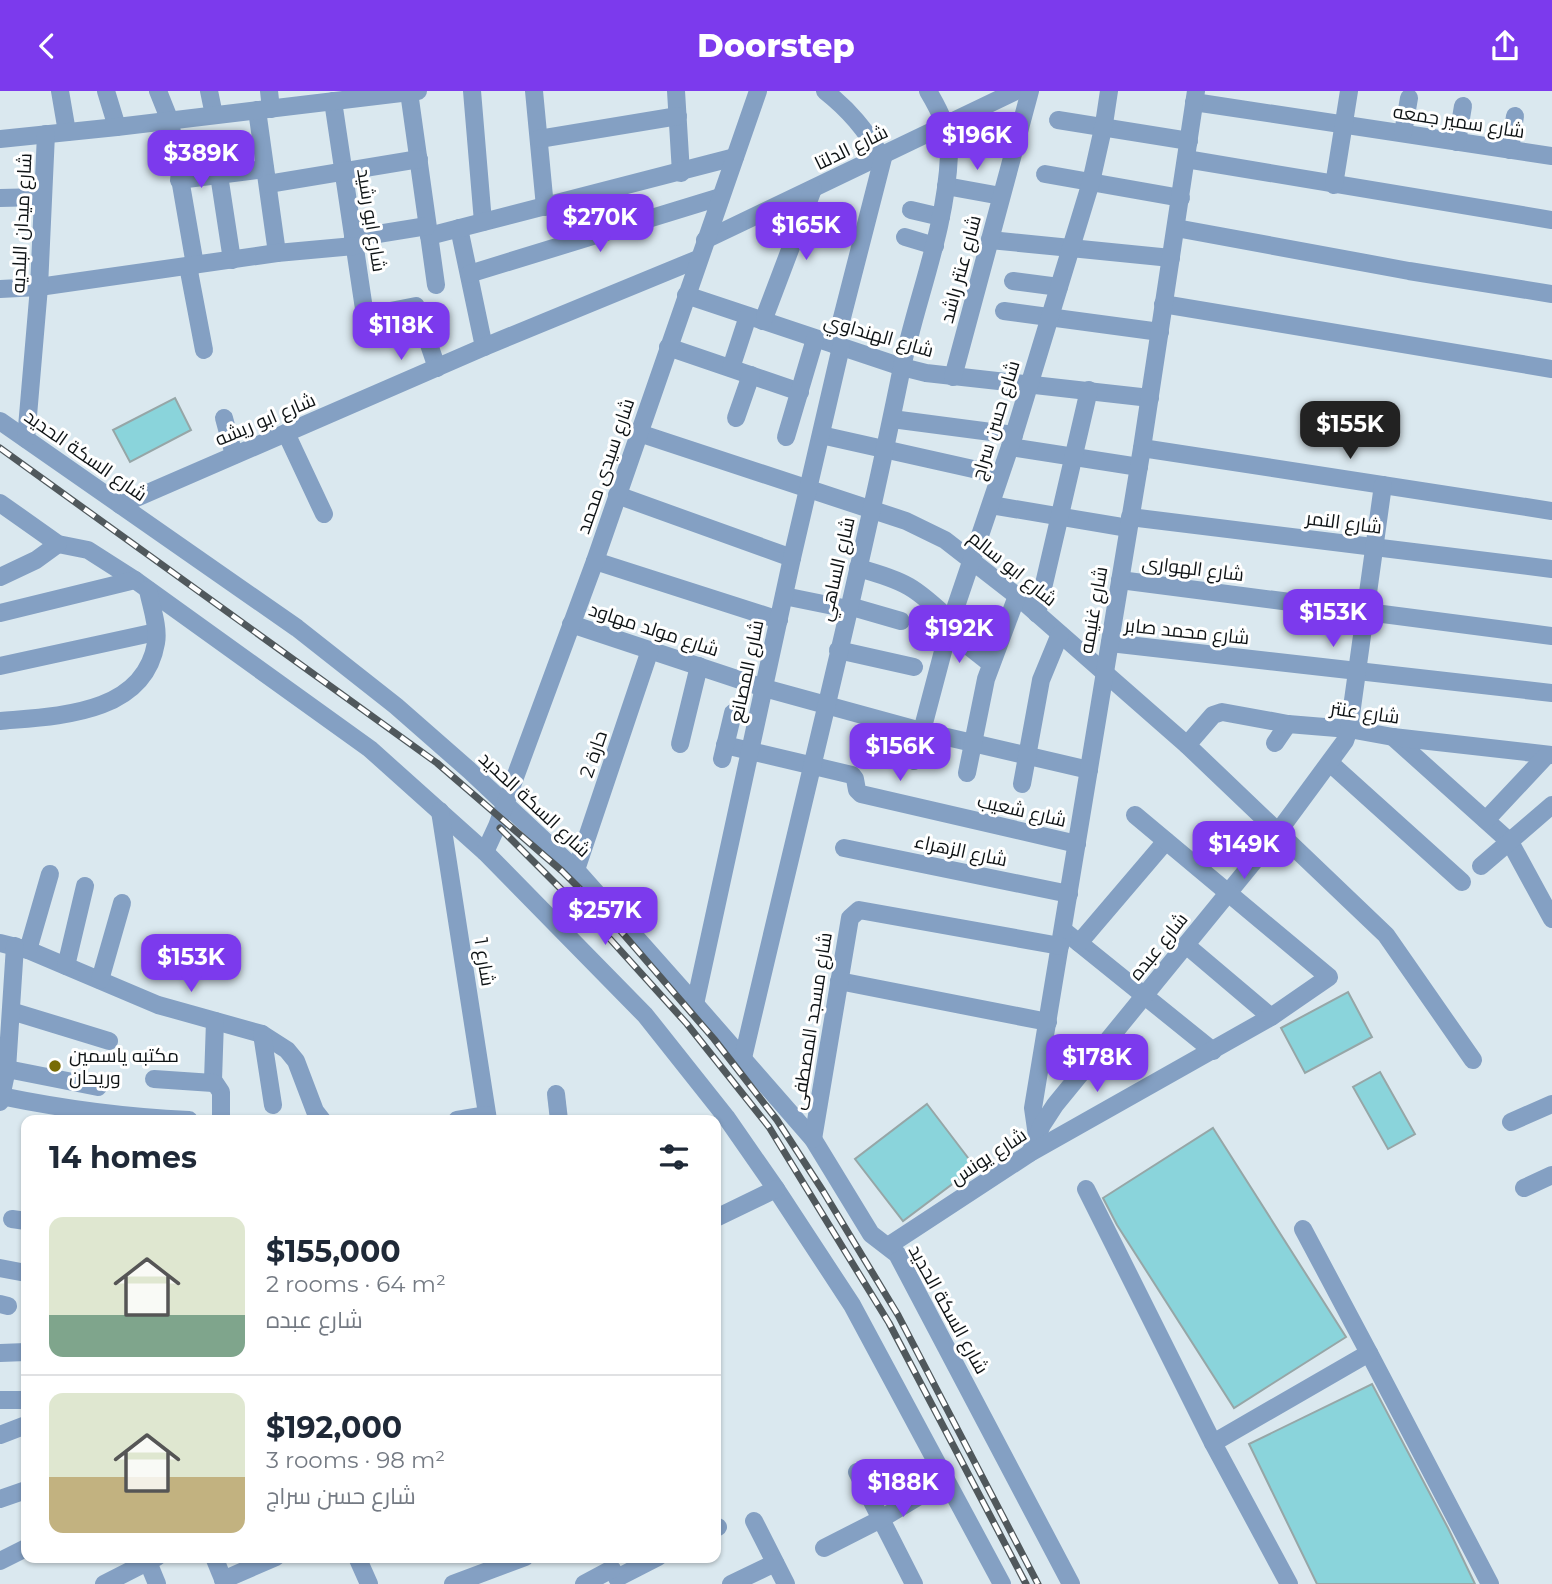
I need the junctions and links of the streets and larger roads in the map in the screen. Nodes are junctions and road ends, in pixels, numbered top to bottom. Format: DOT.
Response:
graph roads {
  1 [pos="60,91"];
  2 [pos="106,91"];
  3 [pos="158,91"];
  4 [pos="209,91"];
  5 [pos="472,91"];
  6 [pos="534,91"];
  7 [pos="676,91"];
  8 [pos="758,91"];
  9 [pos="825,91"];
  10 [pos="928,91"];
  11 [pos="1016,91"];
  12 [pos="1030,91"];
  13 [pos="1110,91"];
  14 [pos="1349,91"];
  15 [pos="414,92"];
  16 [pos="383,93"];
  17 [pos="997,95"];
  18 [pos="1195,96"];
  19 [pos="846,97"];
  20 [pos="1409,98"];
  21 [pos="333,101"];
  22 [pos="266,103"];
  23 [pos="1463,106"];
  24 [pos="214,115"];
  25 [pos="678,116"];
  26 [pos="1515,116"];
  27 [pos="1058,120"];
  28 [pos="170,121"];
  29 [pos="1344,124"];
  30 [pos="946,125"];
  31 [pos="117,127"];
  32 [pos="1104,128"];
  33 [pos="67,132"];
  34 [pos="1403,133"];
  35 [pos="46,134"];
  36 [pos="0,139"];
  37 [pos="539,139"];
  38 [pos="1457,142"];
  39 [pos="1187,150"];
  40 [pos="1510,150"];
  41 [pos="882,155"];
  42 [pos="1552,156"];
  43 [pos="735,157"];
  44 [pos="419,159"];
  45 [pos="343,172"];
  46 [pos="681,173"];
  47 [pos="1045,174"];
  48 [pos="219,175"];
  49 [pos="267,176"];
  50 [pos="179,180"];
  51 [pos="1091,182"];
  52 [pos="1334,185"];
  53 [pos="946,186"];
  54 [pos="813,189"];
  55 [pos="42,197"];
  56 [pos="720,197"];
  57 [pos="1002,197"];
  58 [pos="0,198"];
  59 [pos="1181,198"];
  60 [pos="545,207"];
  61 [pos="911,210"];
  62 [pos="942,217"];
  63 [pos="1552,220"];
  64 [pos="483,222"];
  65 [pos="459,228"];
  66 [pos="1176,228"];
  67 [pos="428,231"];
  68 [pos="905,237"];
  69 [pos="705,240"];
  70 [pos="990,240"];
  71 [pos="354,242"];
  72 [pos="935,246"];
  73 [pos="1071,248"];
  74 [pos="277,253"];
  75 [pos="1171,258"];
  76 [pos="698,259"];
  77 [pos="232,260"];
  78 [pos="192,265"];
  79 [pos="468,274"];
  80 [pos="1013,281"];
  81 [pos="436,285"];
  82 [pos="39,287"];
  83 [pos="1059,287"];
  84 [pos="1,292"];
  85 [pos="686,295"];
  86 [pos="1552,295"];
  87 [pos="1163,304"];
  88 [pos="1004,311"];
  89 [pos="1050,317"];
  90 [pos="756,319"];
  91 [pos="1160,332"];
  92 [pos="816,339"];
  93 [pos="839,346"];
  94 [pos="668,347"];
  95 [pos="484,348"];
  96 [pos="204,350"];
  97 [pos="902,367"];
  98 [pos="436,368"];
  99 [pos="731,368"];
  100 [pos="1552,369"];
  101 [pos="751,375"];
  102 [pos="953,377"];
  103 [pos="1028,384"];
  104 [pos="1089,390"];
  105 [pos="800,391"];
  106 [pos="1150,398"];
  107 [pos="224,418"];
  108 [pos="736,418"];
  109 [pos="892,419"];
  110 [pos="0,421"];
  111 [pos="286,433"];
  112 [pos="639,433"];
  113 [pos="821,435"];
  114 [pos="786,437"];
  115 [pos="26,439"];
  116 [pos="1012,441"];
  117 [pos="1142,448"];
  118 [pos="885,449"];
  119 [pos="234,455"];
  120 [pos="1073,457"];
  121 [pos="1139,467"];
  122 [pos="1000,475"];
  123 [pos="1383,485"];
  124 [pos="808,489"];
  125 [pos="617,495"];
  126 [pos="120,505"];
  127 [pos="990,505"];
  128 [pos="2,507"];
  129 [pos="871,510"];
  130 [pos="1552,511"];
  131 [pos="324,514"];
  132 [pos="1059,517"];
  133 [pos="1129,523"];
  134 [pos="58,544"];
  135 [pos="1373,546"];
  136 [pos="792,558"];
  137 [pos="594,561"];
  138 [pos="972,561"];
  139 [pos="858,568"];
  140 [pos="1552,569"];
  141 [pos="0,577"];
  142 [pos="1120,580"];
  143 [pos="141,585"];
  144 [pos="784,596"];
  145 [pos="1017,596"];
  146 [pos="848,608"];
  147 [pos="1364,611"];
  148 [pos="0,613"];
  149 [pos="1037,614"];
  150 [pos="779,620"];
  151 [pos="901,621"];
  152 [pos="571,624"];
  153 [pos="950,626"];
  154 [pos="156,632"];
  155 [pos="1060,634"];
  156 [pos="1552,636"];
  157 [pos="1110,643"];
  158 [pos="650,650"];
  159 [pos="838,650"];
  160 [pos="991,664"];
  161 [pos="0,666"];
  162 [pos="699,666"];
  163 [pos="914,667"];
  164 [pos="1356,671"];
  165 [pos="1104,672"];
  166 [pos="764,688"];
  167 [pos="1552,693"];
  168 [pos="826,705"];
  169 [pos="733,713"];
  170 [pos="0,721"];
  171 [pos="1288,724"];
  172 [pos="1349,729"];
  173 [pos="921,731"];
  174 [pos="1393,737"];
  175 [pos="972,743"];
  176 [pos="1275,743"];
  177 [pos="680,744"];
  178 [pos="1187,745"];
  179 [pos="750,751"];
  180 [pos="1550,755"];
  181 [pos="1027,756"];
  182 [pos="914,761"];
  183 [pos="1330,763"];
  184 [pos="811,766"];
  185 [pos="1089,770"];
  186 [pos="967,773"];
  187 [pos="1022,784"];
  188 [pos="505,804"];
  189 [pos="1552,805"];
  190 [pos="440,811"];
  191 [pos="1135,815"];
  192 [pos="1486,820"];
  193 [pos="1278,832"];
  194 [pos="1166,841"];
  195 [pos="1510,842"];
  196 [pos="1077,844"];
  197 [pos="844,848"];
  198 [pos="485,852"];
  199 [pos="1481,866"];
  200 [pos="576,870"];
  201 [pos="50,874"];
  202 [pos="1462,882"];
  203 [pos="85,885"];
  204 [pos="1069,894"];
  205 [pos="1229,894"];
  206 [pos="122,903"];
  207 [pos="1552,919"];
  208 [pos="1062,938"];
  209 [pos="1079,943"];
  210 [pos="1186,945"];
  211 [pos="14,946"];
  212 [pos="66,966"];
  213 [pos="100,980"];
  214 [pos="839,981"];
  215 [pos="1144,996"];
  216 [pos="695,1004"];
  217 [pos="11,1011"];
  218 [pos="1272,1017"];
  219 [pos="215,1021"];
  220 [pos="1048,1022"];
  221 [pos="262,1034"];
  222 [pos="109,1041"];
  223 [pos="1213,1051"];
  224 [pos="743,1058"];
  225 [pos="1472,1060"];
  226 [pos="7,1069"];
  227 [pos="154,1079"];
  228 [pos="66,1081"];
  229 [pos="213,1083"];
  230 [pos="97,1087"];
  231 [pos="556,1094"];
  232 [pos="1,1099"];
  233 [pos="1552,1104"];
  234 [pos="272,1105"];
  235 [pos="66,1115"];
  236 [pos="220,1115"];
  237 [pos="318,1115"];
  238 [pos="488,1115"];
  239 [pos="558,1115"];
  240 [pos="717,1115"];
  241 [pos="721,1120"];
  242 [pos="1511,1122"];
  243 [pos="813,1139"];
  244 [pos="1033,1145"];
  245 [pos="1552,1175"];
  246 [pos="1524,1188"];
  247 [pos="776,1189"];
  248 [pos="1086,1189"];
  249 [pos="721,1216"];
  250 [pos="1303,1229"];
  251 [pos="888,1246"];
  252 [pos="0,1268"];
  253 [pos="21,1272"];
  254 [pos="21,1352"];
  255 [pos="0,1353"];
  256 [pos="1369,1353"];
  257 [pos="0,1400"];
  258 [pos="21,1400"];
  259 [pos="21,1427"];
  260 [pos="0,1435"];
  261 [pos="1213,1443"];
  262 [pos="857,1472"];
  263 [pos="946,1480"];
  264 [pos="21,1492"];
  265 [pos="0,1499"];
  266 [pos="881,1519"];
  267 [pos="754,1521"];
  268 [pos="824,1548"];
  269 [pos="21,1550"];
  270 [pos="0,1561"];
  271 [pos="143,1563"];
  272 [pos="151,1563"];
  273 [pos="216,1563"];
  274 [pos="264,1563"];
  275 [pos="362,1563"];
  276 [pos="509,1563"];
  277 [pos="640,1563"];
  278 [pos="775,1563"];
  279 [pos="614,1572"];
  280 [pos="224,1582"];
  281 [pos="104,1584"];
  282 [pos="157,1584"];
  283 [pos="369,1584"];
  284 [pos="453,1584"];
  285 [pos="584,1584"];
  286 [pos="732,1584"];
  287 [pos="786,1584"];
  288 [pos="915,1584"];
  289 [pos="1002,1584"];
  290 [pos="1071,1584"];
  291 [pos="1289,1584"];
  292 [pos="1490,1584"];
  1 -- 33 [label="street"];
  2 -- 31 [label="street"];
  3 -- 28 [label="street"];
  4 -- 24 [label="street"];
  5 -- 64 [label="street"];
  6 -- 37 [label="street"];
  7 -- 25 [label="street"];
  8 -- 43 [label="street, شارع سيدى محمد"];
  9 -- 19 [label="street"];
  10 -- 30 [label="street, شارع الساهي"];
  11 -- 17 [label="street, شارع الدلتا"];
  12 -- 57 [label="street, شارع عنتر راشد"];
  13 -- 32 [label="street, شارع حسن سراج"];
  14 -- 29 [label="street"];
  15 -- 16 [label="street"];
  15 -- 44 [label="street"];
  16 -- 21 [label="street"];
  17 -- 30 [label="street, شارع الدلتا"];
  18 -- 29 [label="street, شارع سمير جمعه"];
  18 -- 39 [label="street, شارع غنيمه"];
  19 -- 41 [label="street"];
  20 -- 34 [label="street"];
  21 -- 22 [label="street"];
  21 -- 45 [label="street, شارع ابو رشيد"];
  22 -- 24 [label="street"];
  22 -- 49 [label="street"];
  23 -- 38 [label="street"];
  24 -- 28 [label="street"];
  25 -- 37 [label="street"];
  25 -- 46 [label="street"];
  26 -- 40 [label="street"];
  27 -- 32 [label="street"];
  28 -- 31 [label="street"];
  28 -- 50 [label="street"];
  29 -- 34 [label="street, شارع سمير جمعه"];
  29 -- 52 [label="street"];
  30 -- 41 [label="street, شارع الدلتا"];
  30 -- 53 [label="street, شارع الساهي"];
  31 -- 33 [label="street"];
  32 -- 39 [label="street"];
  32 -- 51 [label="street, شارع حسن سراج"];
  33 -- 35 [label="street"];
  34 -- 38 [label="street, شارع سمير جمعه"];
  35 -- 36 [label="street"];
  35 -- 55 [label="street, شارع ميدان البلديه"];
  37 -- 60 [label="street"];
  38 -- 40 [label="street, شارع سمير جمعه"];
  39 -- 52 [label="street"];
  39 -- 59 [label="street, شارع غنيمه"];
  40 -- 42 [label="street, شارع سمير جمعه"];
  41 -- 54 [label="street, شارع الدلتا"];
  41 -- 93 [label="street, شارع المصانع"];
  43 -- 46 [label="street"];
  43 -- 56 [label="street, شارع سيدى محمد"];
  44 -- 45 [label="street"];
  44 -- 67 [label="street"];
  45 -- 49 [label="street"];
  45 -- 71 [label="street, شارع ابو رشيد"];
  46 -- 60 [label="street"];
  47 -- 51 [label="street"];
  48 -- 49 [label="street"];
  48 -- 50 [label="street"];
  48 -- 77 [label="street"];
  49 -- 74 [label="street"];
  50 -- 78 [label="street"];
  51 -- 59 [label="street"];
  51 -- 73 [label="street, شارع حسن سراج"];
  52 -- 63 [label="street"];
  53 -- 57 [label="street"];
  53 -- 62 [label="street, شارع الساهي"];
  54 -- 69 [label="street, شارع الدلتا"];
  54 -- 90 [label="street"];
  55 -- 58 [label="street"];
  55 -- 82 [label="street, شارع ميدان البلديه"];
  56 -- 69 [label="street, شارع سيدى محمد"];
  56 -- 79 [label="street"];
  57 -- 70 [label="street, شارع عنتر راشد"];
  59 -- 66 [label="street, شارع غنيمه"];
  60 -- 64 [label="street"];
  61 -- 62 [label="street"];
  62 -- 72 [label="street, شارع الساهي"];
  64 -- 65 [label="street"];
  65 -- 67 [label="street"];
  65 -- 79 [label="street"];
  66 -- 75 [label="street, شارع غنيمه"];
  66 -- 86 [label="street"];
  67 -- 71 [label="street"];
  67 -- 81 [label="street"];
  68 -- 72 [label="street"];
  69 -- 76 [label="street, شارع سيدى محمد"];
  70 -- 73 [label="street"];
  70 -- 102 [label="street, شارع عنتر راشد"];
  71 -- 74 [label="street"];
  71 -- 98 [label="street, شارع ابو رشيد"];
  72 -- 97 [label="street, شارع الساهي"];
  73 -- 75 [label="street"];
  73 -- 83 [label="street, شارع حسن سراج"];
  74 -- 77 [label="street"];
  75 -- 87 [label="street, شارع غنيمه"];
  76 -- 85 [label="street, شارع سيدى محمد"];
  76 -- 95 [label="street, شارع ابو ريشه"];
  77 -- 78 [label="street"];
  78 -- 82 [label="street"];
  78 -- 96 [label="street"];
  79 -- 95 [label="street"];
  80 -- 83 [label="street"];
  82 -- 84 [label="street"];
  82 -- 115 [label="street, شارع ميدان البلديه"];
  83 -- 89 [label="street, شارع حسن سراج"];
  85 -- 90 [label="street, شارع الهنداوي"];
  85 -- 94 [label="street, شارع سيدى محمد"];
  87 -- 91 [label="street, شارع غنيمه"];
  87 -- 100 [label="street"];
  88 -- 89 [label="street"];
  89 -- 91 [label="street"];
  89 -- 103 [label="street, شارع حسن سراج"];
  90 -- 92 [label="street, شارع الهنداوي"];
  90 -- 99 [label="street"];
  91 -- 106 [label="street, شارع غنيمه"];
  92 -- 93 [label="street, شارع الهنداوي"];
  92 -- 105 [label="street"];
  93 -- 97 [label="street, شارع الهنداوي"];
  93 -- 113 [label="street, شارع المصانع"];
  94 -- 99 [label="street"];
  94 -- 112 [label="street, شارع سيدى محمد"];
  95 -- 98 [label="street, شارع ابو ريشه"];
  97 -- 102 [label="street, شارع الهنداوي"];
  97 -- 109 [label="street, شارع الساهي"];
  98 -- 111 [label="street, شارع ابو ريشه"];
  99 -- 101 [label="street"];
  101 -- 105 [label="street"];
  101 -- 108 [label="street"];
  102 -- 103 [label="street, شارع الهنداوي"];
  103 -- 104 [label="street, شارع الهنداوي"];
  103 -- 116 [label="street, شارع حسن سراج"];
  104 -- 106 [label="street, شارع الهنداوي"];
  104 -- 120 [label="street"];
  105 -- 114 [label="street"];
  106 -- 117 [label="street, شارع غنيمه"];
  107 -- 119 [label="street"];
  109 -- 116 [label="street"];
  109 -- 118 [label="street, شارع الساهي"];
  110 -- 115 [label="street, شارع السكة الحديد"];
  111 -- 119 [label="street, شارع ابو ريشه"];
  111 -- 131 [label="street"];
  112 -- 124 [label="street, شارع ابو سالم"];
  112 -- 125 [label="street, شارع سيدى محمد"];
  113 -- 118 [label="street"];
  113 -- 124 [label="street, شارع المصانع"];
  115 -- 126 [label="street, شارع السكة الحديد"];
  116 -- 120 [label="street"];
  116 -- 122 [label="street, شارع حسن سراج"];
  117 -- 121 [label="street, شارع غنيمه"];
  117 -- 123 [label="street"];
  118 -- 122 [label="street"];
  118 -- 129 [label="street, شارع الساهي"];
  119 -- 126 [label="street, شارع ابو ريشه"];
  120 -- 121 [label="street"];
  120 -- 132 [label="street"];
  121 -- 133 [label="street, شارع غنيمه"];
  122 -- 127 [label="street, شارع حسن سراج"];
  123 -- 130 [label="street"];
  123 -- 135 [label="street, شارع عبده"];
  124 -- 129 [label="street, شارع ابو سالم"];
  124 -- 136 [label="street, شارع المصانع"];
  125 -- 136 [label="street"];
  125 -- 137 [label="street, شارع سيدى محمد"];
  126 -- 188 [label="street, شارع السكة الحديد"];
  127 -- 132 [label="street, شارع النمر"];
  127 -- 138 [label="street, شارع حسن سراج"];
  128 -- 134 [label="street"];
  129 -- 138 [label="street, شارع ابو سالم"];
  129 -- 139 [label="street, شارع الساهي"];
  132 -- 133 [label="street, شارع النمر"];
  132 -- 149 [label="street"];
  133 -- 135 [label="street, شارع النمر"];
  133 -- 142 [label="street, شارع غنيمه"];
  134 -- 141 [label="street"];
  134 -- 143 [label="street"];
  135 -- 140 [label="street, شارع النمر"];
  135 -- 147 [label="street, شارع عبده"];
  136 -- 144 [label="street, شارع المصانع"];
  137 -- 150 [label="street"];
  137 -- 152 [label="street, شارع سيدى محمد"];
  138 -- 145 [label="street, شارع ابو سالم"];
  138 -- 153 [label="street, شارع حسن سراج"];
  139 -- 146 [label="street, شارع الساهي"];
  139 -- 153 [label="street"];
  142 -- 147 [label="street, شارع الهوارى"];
  142 -- 157 [label="street, شارع غنيمه"];
  143 -- 148 [label="street"];
  143 -- 154 [label="street"];
  143 -- 190 [label="street"];
  144 -- 146 [label="street"];
  144 -- 150 [label="street, شارع المصانع"];
  145 -- 149 [label="street, شارع ابو سالم"];
  145 -- 160 [label="street"];
  146 -- 151 [label="street"];
  146 -- 159 [label="street, شارع الساهي"];
  147 -- 156 [label="street, شارع الهوارى"];
  147 -- 164 [label="street, شارع عبده"];
  149 -- 155 [label="street, شارع ابو سالم"];
  150 -- 166 [label="street, شارع المصانع"];
  152 -- 158 [label="street, شارع مولد مهاود"];
  152 -- 188 [label="street, شارع سيدى محمد"];
  153 -- 160 [label="street"];
  153 -- 173 [label="street, شارع حسن سراج"];
  154 -- 161 [label="street"];
  154 -- 170 [label="street"];
  155 -- 165 [label="street, شارع ابو سالم"];
  155 -- 181 [label="street"];
  157 -- 164 [label="street, شارع محمد صابر"];
  157 -- 165 [label="street, شارع غنيمه"];
  158 -- 162 [label="street, شارع مولد مهاود"];
  158 -- 200 [label="street, حارة 2"];
  159 -- 163 [label="street"];
  159 -- 168 [label="street, شارع الساهي"];
  160 -- 175 [label="street"];
  162 -- 166 [label="street, شارع مولد مهاود"];
  162 -- 177 [label="street"];
  164 -- 167 [label="street, شارع محمد صابر"];
  164 -- 172 [label="street, شارع عبده"];
  165 -- 178 [label="street, شارع ابو سالم"];
  165 -- 185 [label="street, شارع غنيمه"];
  166 -- 168 [label="street, شارع مولد مهاود"];
  166 -- 179 [label="street, شارع المصانع"];
  168 -- 173 [label="street, شارع مولد مهاود"];
  168 -- 184 [label="street, شارع الساهي"];
  169 -- 179 [label="street, شارع شعيب"];
  171 -- 172 [label="street, شارع عنتر"];
  171 -- 176 [label="street"];
  171 -- 178 [label="street, شارع عنتر"];
  172 -- 174 [label="street, شارع عنتر"];
  172 -- 183 [label="street, شارع عبده"];
  173 -- 175 [label="street, شارع مولد مهاود"];
  173 -- 182 [label="street, شارع حسن سراج"];
  174 -- 180 [label="street, شارع عنتر"];
  174 -- 192 [label="street"];
  175 -- 181 [label="street, شارع مولد مهاود"];
  175 -- 186 [label="street"];
  178 -- 193 [label="street, شارع ابو سالم"];
  179 -- 184 [label="street, شارع شعيب"];
  179 -- 216 [label="street, شارع المصانع"];
  180 -- 192 [label="street"];
  181 -- 185 [label="street, شارع مولد مهاود"];
  181 -- 187 [label="street"];
  183 -- 193 [label="street, شارع عبده"];
  183 -- 202 [label="street"];
  184 -- 196 [label="street, شارع شعيب"];
  184 -- 224 [label="street, شارع الساهي"];
  185 -- 196 [label="street, شارع غنيمه"];
  188 -- 198 [label="street, شارع سيدى محمد"];
  188 -- 200 [label="street, شارع السكة الحديد"];
  189 -- 195 [label="street"];
  190 -- 198 [label="street"];
  190 -- 238 [label="street, شارع 1"];
  191 -- 194 [label="street"];
  192 -- 195 [label="street"];
  193 -- 205 [label="street, شارع عبده"];
  193 -- 225 [label="street, شارع ابو سالم"];
  194 -- 205 [label="street"];
  194 -- 209 [label="street"];
  195 -- 199 [label="street"];
  195 -- 207 [label="street"];
  196 -- 204 [label="street, شارع غنيمه"];
  197 -- 204 [label="street, شارع الزهراء"];
  198 -- 240 [label="street"];
  200 -- 216 [label="street, شارع السكة الحديد"];
  201 -- 211 [label="street"];
  203 -- 212 [label="street"];
  204 -- 208 [label="street, شارع غنيمه"];
  205 -- 210 [label="street, شارع عبده"];
  205 -- 218 [label="street, شارع يونس"];
  206 -- 213 [label="street"];
  208 -- 209 [label="street"];
  208 -- 214 [label="street, شارع مسجد المصطفى"];
  208 -- 220 [label="street, شارع غنيمه"];
  209 -- 215 [label="street"];
  210 -- 215 [label="street, شارع عبده"];
  210 -- 218 [label="street"];
  211 -- 212 [label="street"];
  211 -- 217 [label="street"];
  212 -- 213 [label="street"];
  213 -- 219 [label="street"];
  214 -- 220 [label="street"];
  214 -- 243 [label="street, شارع مسجد المصطفى"];
  215 -- 223 [label="street"];
  215 -- 244 [label="street, شارع عبده"];
  216 -- 224 [label="street, شارع السكة الحديد"];
  217 -- 222 [label="street"];
  217 -- 226 [label="street"];
  218 -- 223 [label="street, شارع يونس"];
  219 -- 221 [label="street"];
  219 -- 229 [label="street"];
  220 -- 244 [label="street, شارع غنيمه"];
  221 -- 234 [label="street"];
  221 -- 237 [label="street"];
  223 -- 244 [label="street, شارع يونس"];
  224 -- 243 [label="street, شارع السكة الحديد"];
  226 -- 228 [label="street"];
  226 -- 232 [label="street"];
  227 -- 229 [label="street"];
  228 -- 230 [label="street"];
  228 -- 235 [label="street"];
  229 -- 236 [label="street"];
  231 -- 239 [label="street"];
  232 -- 235 [label="street"];
  233 -- 242 [label="street"];
  241 -- 247 [label="street"];
  243 -- 251 [label="street, شارع السكة الحديد"];
  244 -- 251 [label="street, شارع يونس"];
  245 -- 246 [label="street"];
  247 -- 249 [label="street"];
  247 -- 263 [label="street"];
  248 -- 261 [label="street"];
  250 -- 256 [label="street"];
  251 -- 290 [label="street, شارع السكة الحديد"];
  252 -- 253 [label="street"];
  254 -- 255 [label="street"];
  256 -- 261 [label="street"];
  256 -- 292 [label="street"];
  257 -- 258 [label="street"];
  259 -- 260 [label="street"];
  261 -- 291 [label="street"];
  262 -- 266 [label="street"];
  263 -- 266 [label="street"];
  263 -- 289 [label="street"];
  264 -- 265 [label="street"];
  266 -- 268 [label="street"];
  266 -- 288 [label="street"];
  267 -- 278 [label="street"];
  269 -- 270 [label="street"];
  271 -- 281 [label="street"];
  272 -- 282 [label="street"];
  273 -- 280 [label="street"];
  274 -- 280 [label="street"];
  275 -- 283 [label="street"];
  276 -- 284 [label="street"];
  277 -- 279 [label="street"];
  278 -- 286 [label="street"];
  278 -- 287 [label="street"];
  279 -- 285 [label="street"];
}
